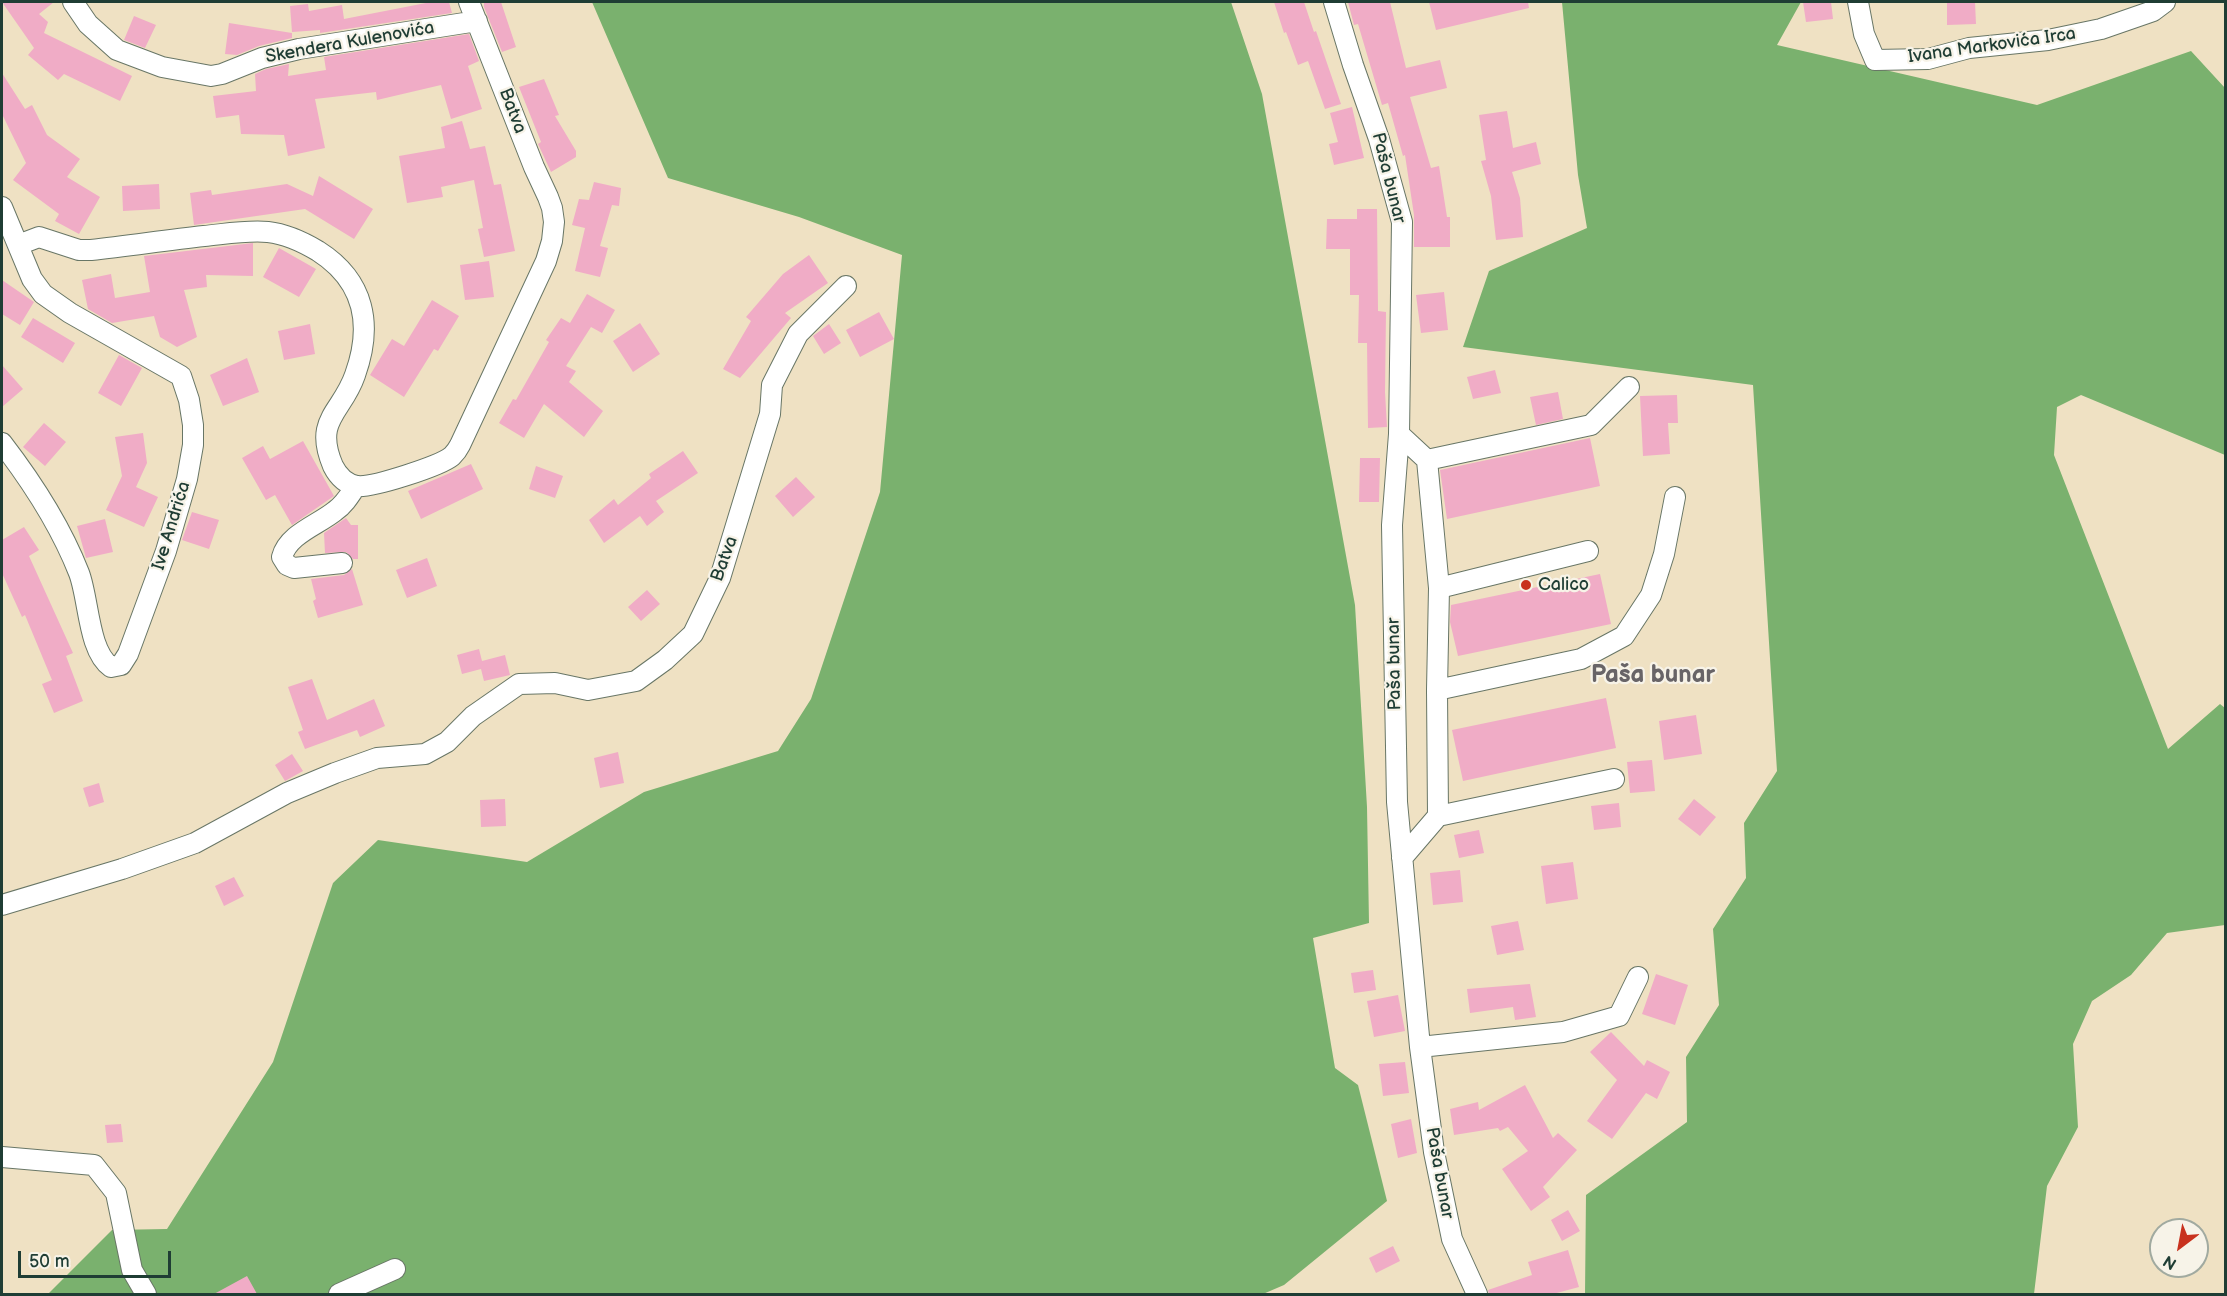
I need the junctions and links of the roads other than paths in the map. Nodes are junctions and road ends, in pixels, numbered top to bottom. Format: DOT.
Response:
graph roads {
  1 [pos="73,2"];
  2 [pos="469,2"];
  3 [pos="1334,2"];
  4 [pos="1858,2"];
  5 [pos="2165,2"];
  6 [pos="477,21"];
  7 [pos="2,207"];
  8 [pos="18,245"];
  9 [pos="846,286"];
  10 [pos="1629,387"];
  11 [pos="1399,434"];
  12 [pos="2,443"];
  13 [pos="1427,460"];
  14 [pos="356,486"];
  15 [pos="1675,497"];
  16 [pos="1588,551"];
  17 [pos="342,563"];
  18 [pos="1439,588"];
  19 [pos="1437,690"];
  20 [pos="1614,779"];
  21 [pos="1438,816"];
  22 [pos="1402,858"];
  23 [pos="2,905"];
  24 [pos="1638,977"];
  25 [pos="1420,1047"];
  26 [pos="2,1157"];
  27 [pos="396,1269"];
  28 [pos="146,1294"];
  29 [pos="339,1294"];
  30 [pos="1477,1294"];
  1 -- 6 [label="street, Skendera Kulenovića"];
  2 -- 6 [label="street, Batva"];
  3 -- 11 [label="street, Paša bunar"];
  4 -- 5 [label="street, Ivana Markovića Irca"];
  6 -- 14 [label="street, Batva"];
  7 -- 8 [label="street, Ive Andrića"];
  8 -- 12 [label="street, Ive Andrića"];
  8 -- 14 [label="street"];
  9 -- 23 [label="street, Batva"];
  10 -- 13 [label="street"];
  11 -- 13 [label="street"];
  11 -- 22 [label="street, Paša bunar"];
  13 -- 18 [label="street"];
  14 -- 17 [label="street"];
  15 -- 19 [label="street"];
  16 -- 18 [label="street"];
  18 -- 19 [label="street"];
  19 -- 21 [label="street"];
  20 -- 21 [label="street"];
  21 -- 22 [label="street"];
  22 -- 25 [label="street, Paša bunar"];
  24 -- 25 [label="street"];
  25 -- 30 [label="street, Paša bunar"];
  26 -- 28 [label="street"];
  27 -- 29 [label="street"];
}
